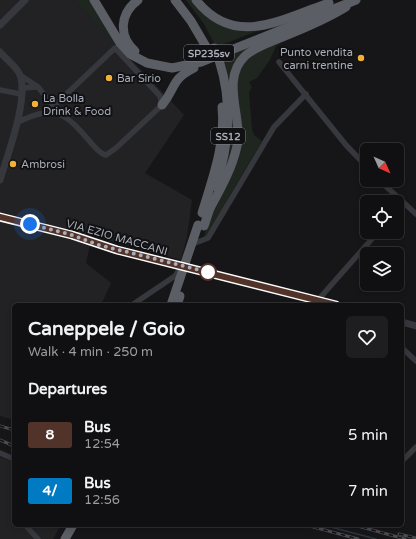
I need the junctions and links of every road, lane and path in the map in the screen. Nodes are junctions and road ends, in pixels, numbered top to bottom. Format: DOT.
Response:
graph roads {
  1 [pos="25,0"];
  2 [pos="94,0"];
  3 [pos="138,0"];
  4 [pos="166,0"];
  5 [pos="174,0"];
  6 [pos="183,0"];
  7 [pos="196,0"];
  8 [pos="356,0"];
  9 [pos="359,0"];
  10 [pos="338,1"];
  11 [pos="0,24"];
  12 [pos="203,38"];
  13 [pos="211,49"];
  14 [pos="0,52"];
  15 [pos="216,61"];
  16 [pos="201,62"];
  17 [pos="279,62"];
  18 [pos="20,75"];
  19 [pos="38,87"];
  20 [pos="0,90"];
  21 [pos="21,91"];
  22 [pos="306,94"];
  23 [pos="162,105"];
  24 [pos="55,106"];
  25 [pos="57,113"];
  26 [pos="18,122"];
  27 [pos="360,159"];
  28 [pos="0,180"];
  29 [pos="387,187"];
  30 [pos="395,195"];
  31 [pos="404,203"];
  32 [pos="209,210"];
  33 [pos="416,214"];
  34 [pos="0,217"];
  35 [pos="201,225"];
  36 [pos="371,239"];
  37 [pos="182,263"];
  38 [pos="315,299"];
  39 [pos="135,303"];
  40 [pos="172,303"];
  41 [pos="178,303"];
  42 [pos="308,303"];
  43 [pos="330,303"];
  44 [pos="404,323"];
  45 [pos="416,326"];
  46 [pos="404,350"];
  47 [pos="416,361"];
  48 [pos="416,447"];
  49 [pos="0,453"];
  50 [pos="12,458"];
  51 [pos="404,459"];
  52 [pos="27,527"];
  53 [pos="66,527"];
  54 [pos="72,527"];
  55 [pos="63,538"];
  56 [pos="38,539"];
  1 -- 11 [label="street"];
  2 -- 16 [label="highway, SP235sv"];
  3 -- 10 [label="highway, SP235sv"];
  4 -- 12 [label="highway, SP235sv"];
  5 -- 12 [label="highway, SS12"];
  6 -- 13 [label="highway, SS12"];
  7 -- 10 [label="highway"];
  8 -- 16 [label="highway, SP235sv"];
  9 -- 32 [label="highway, SP235sv"];
  12 -- 13 [label="highway, SS12"];
  13 -- 15 [label="highway, SS12"];
  14 -- 18 [label="street"];
  15 -- 32 [label="highway, SS12"];
  15 -- 35 [label="highway, SS12"];
  16 -- 23 [label="highway"];
  17 -- 22 [label="street"];
  18 -- 19 [label="street"];
  18 -- 21 [label="street"];
  19 -- 21 [label="street"];
  19 -- 24 [label="street"];
  20 -- 21 [label="street"];
  21 -- 26 [label="street"];
  22 -- 27 [label="street"];
  22 -- 37 [label="street"];
  23 -- 24 [label="street"];
  23 -- 25 [label="street"];
  24 -- 25 [label="street"];
  25 -- 26 [label="street"];
  26 -- 28 [label="street"];
  29 -- 30 [label="street"];
  31 -- 33 [label="street"];
  32 -- 35 [label="highway, SS12"];
  34 -- 37 [label="street, VIA EZIO MACCANI"];
  35 -- 40 [label="highway, SS12, bridge"];
  35 -- 41 [label="highway, SS12"];
  36 -- 38 [label="street"];
  37 -- 38 [label="street, VIA EZIO MACCANI"];
  37 -- 39 [label="street"];
  38 -- 42 [label="street"];
  38 -- 43 [label="street, VIA EZIO MACCANI"];
  44 -- 45 [label="street"];
  46 -- 47 [label="street"];
  48 -- 51 [label="street"];
  49 -- 50 [label="street"];
  52 -- 56 [label="street"];
  53 -- 55 [label="highway"];
  54 -- 55 [label="highway"];
}
